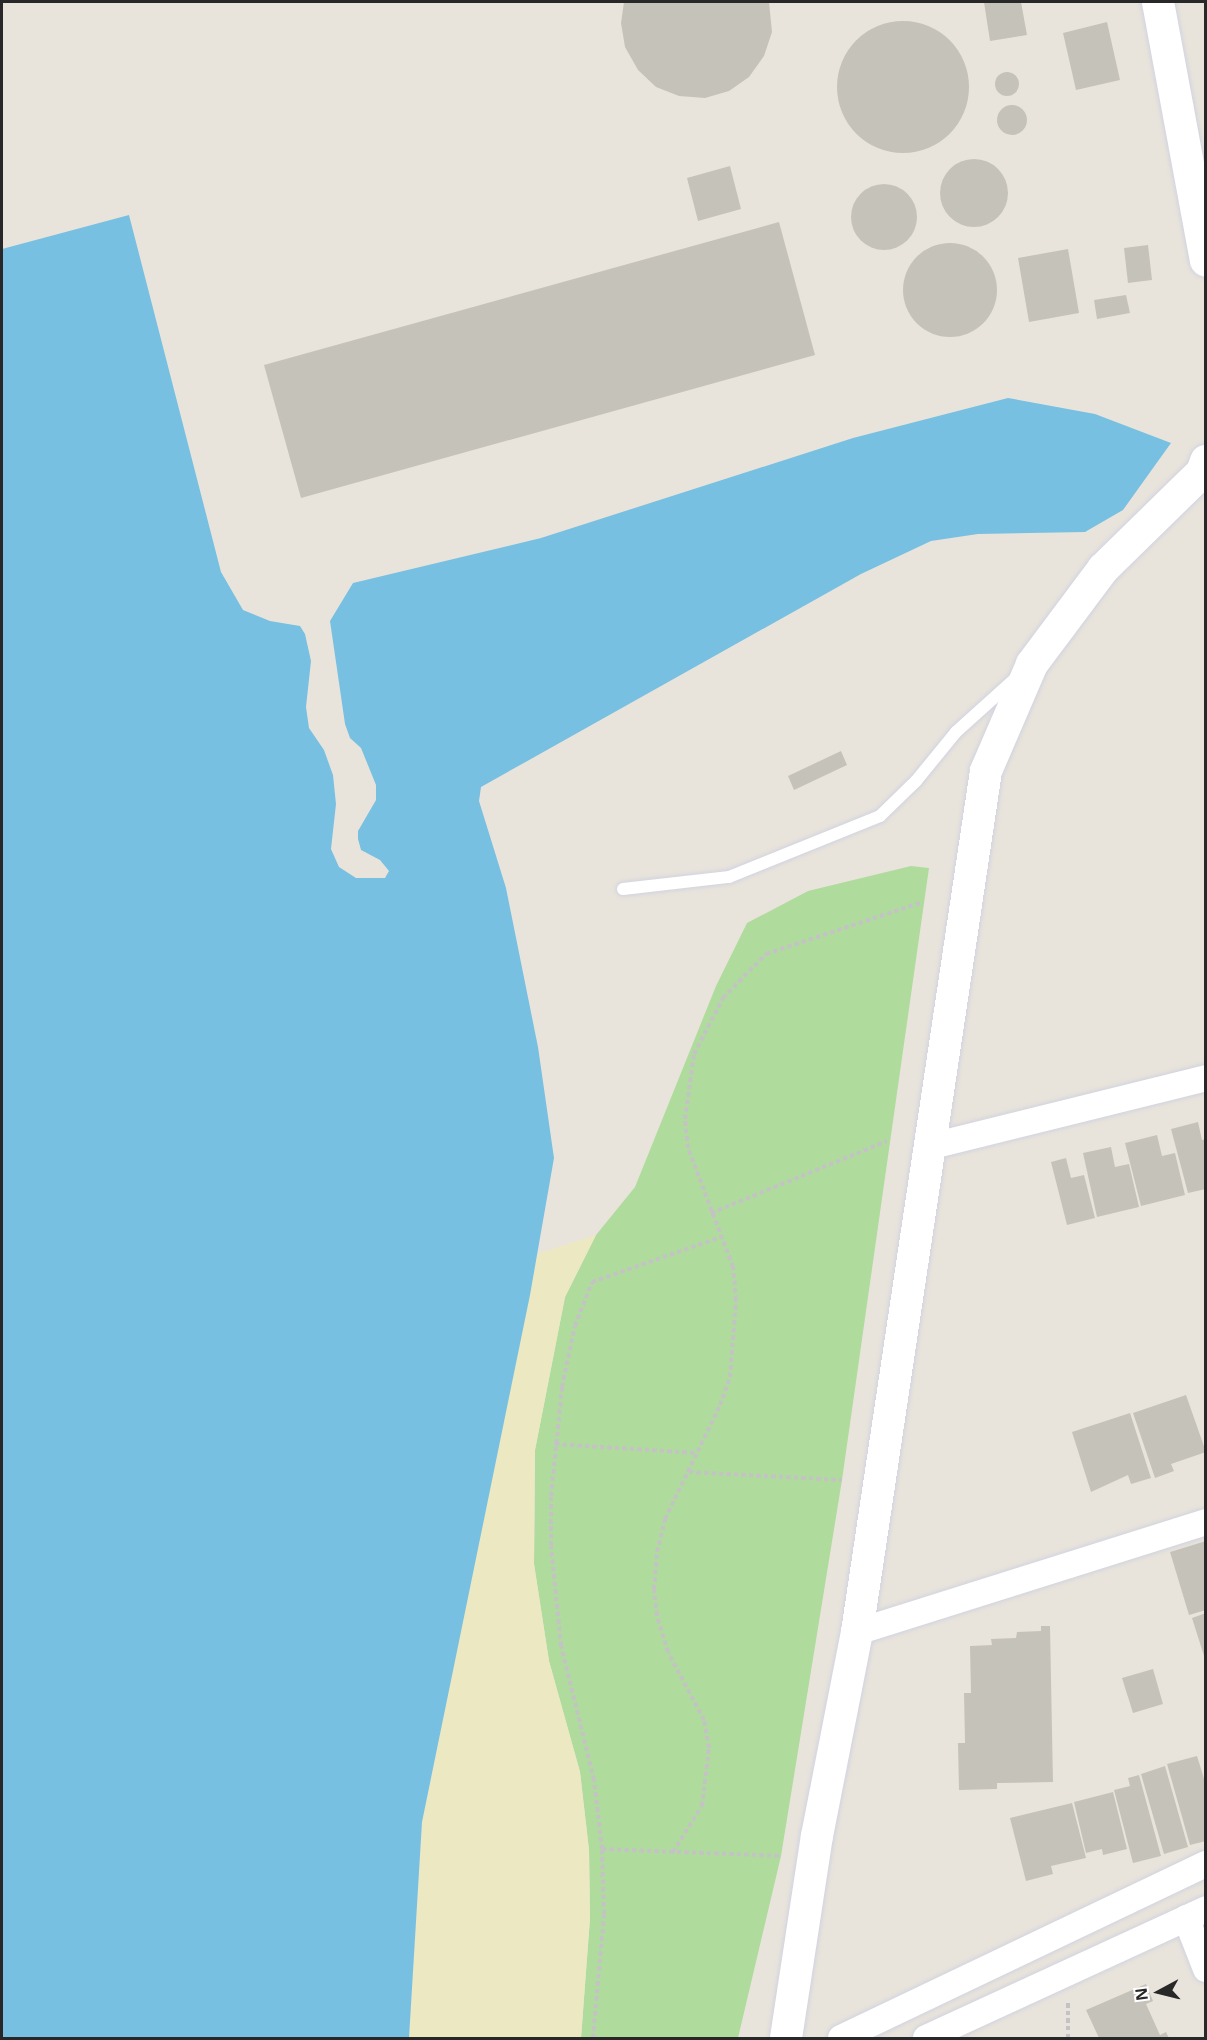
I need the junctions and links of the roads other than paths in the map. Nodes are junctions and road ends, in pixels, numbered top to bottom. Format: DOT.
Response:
graph roads {
  1 [pos="1158,2"];
  2 [pos="1206,261"];
  3 [pos="1206,461"];
  4 [pos="1032,664"];
  5 [pos="623,889"];
  6 [pos="1206,1078"];
  7 [pos="928,1147"];
  8 [pos="1206,1522"];
  9 [pos="856,1632"];
  10 [pos="1206,1864"];
  11 [pos="1196,1914"];
  12 [pos="1206,1969"];
  13 [pos="786,2038"];
  14 [pos="841,2038"];
  15 [pos="926,2038"];
  1 -- 2 [label="street"];
  3 -- 4 [label="street"];
  4 -- 5 [label="lane"];
  4 -- 7 [label="street"];
  6 -- 7 [label="street"];
  7 -- 9 [label="street"];
  8 -- 9 [label="street"];
  9 -- 13 [label="street"];
  10 -- 14 [label="street"];
  11 -- 12 [label="street"];
  11 -- 15 [label="street"];
}
